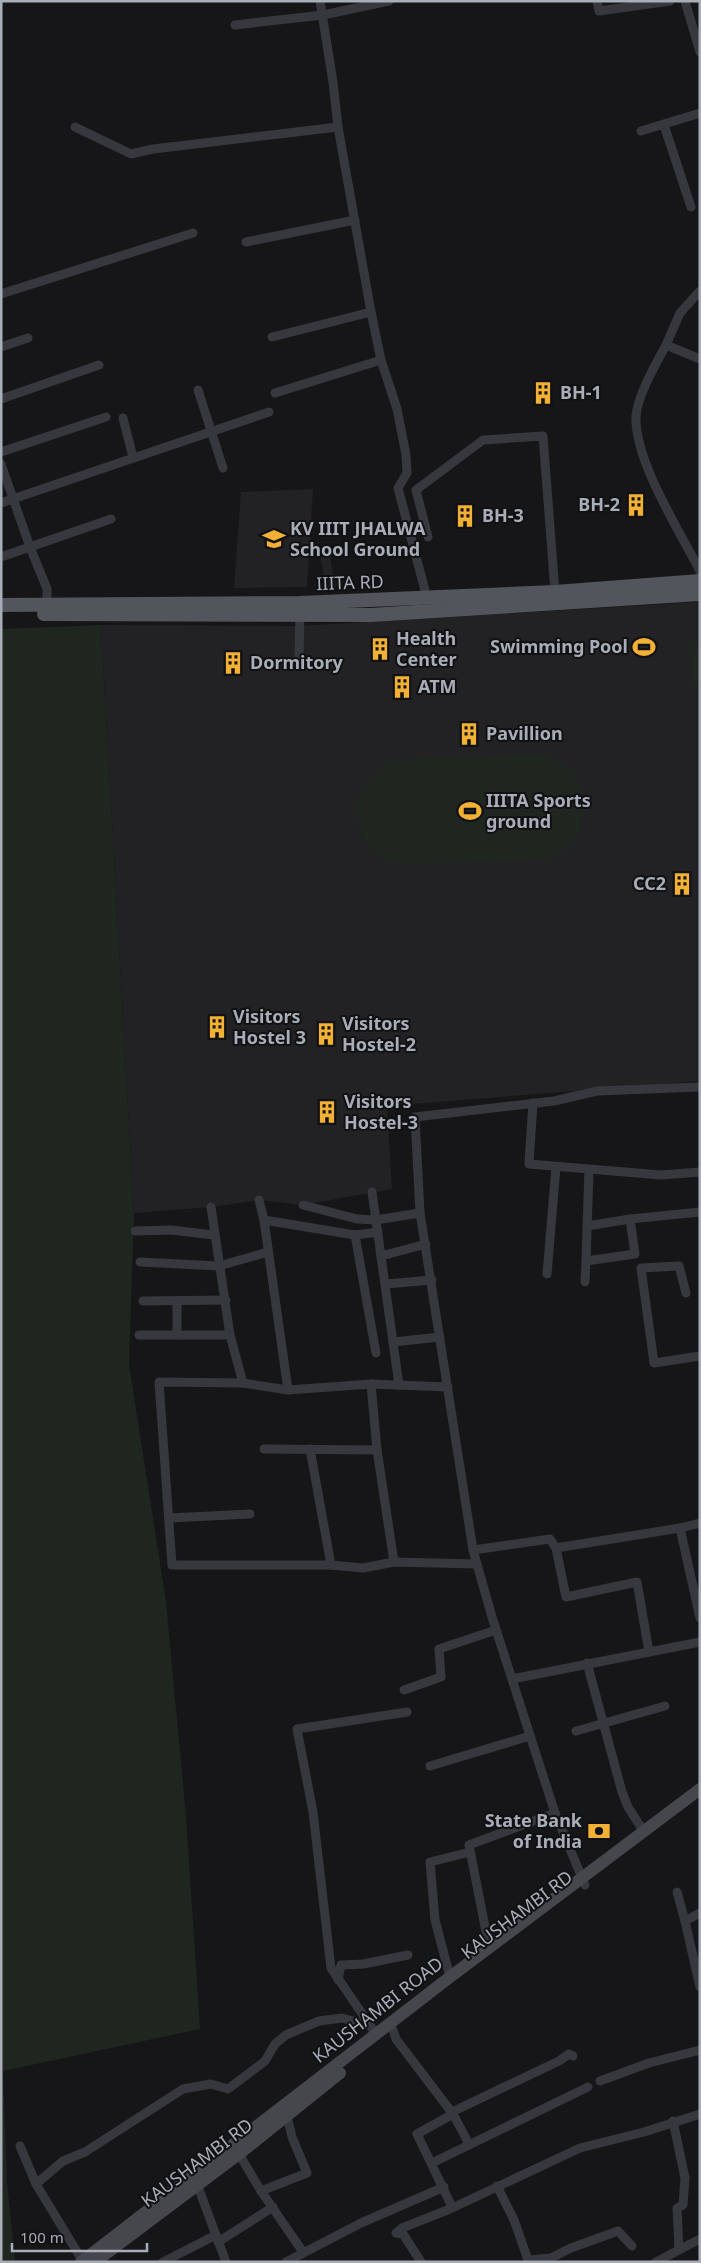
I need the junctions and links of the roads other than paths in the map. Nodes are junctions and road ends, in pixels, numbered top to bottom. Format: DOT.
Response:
graph roads {
  1 [pos="320,1"];
  2 [pos="389,1"];
  3 [pos="597,1"];
  4 [pos="670,1"];
  5 [pos="685,1"];
  6 [pos="323,15"];
  7 [pos="234,25"];
  8 [pos="700,52"];
  9 [pos="700,113"];
  10 [pos="664,125"];
  11 [pos="75,127"];
  12 [pos="338,127"];
  13 [pos="641,131"];
  14 [pos="691,207"];
  15 [pos="355,220"];
  16 [pos="193,233"];
  17 [pos="246,242"];
  18 [pos="700,291"];
  19 [pos="1,294"];
  20 [pos="371,312"];
  21 [pos="272,337"];
  22 [pos="28,338"];
  23 [pos="666,345"];
  24 [pos="1,347"];
  25 [pos="700,359"];
  26 [pos="381,360"];
  27 [pos="99,365"];
  28 [pos="198,390"];
  29 [pos="275,393"];
  30 [pos="1,399"];
  31 [pos="269,412"];
  32 [pos="106,417"];
  33 [pos="123,418"];
  34 [pos="211,431"];
  35 [pos="1,452"];
  36 [pos="133,457"];
  37 [pos="1,464"];
  38 [pos="223,468"];
  39 [pos="14,498"];
  40 [pos="1,503"];
  41 [pos="110,519"];
  42 [pos="428,537"];
  43 [pos="30,547"];
  44 [pos="1,558"];
  45 [pos="700,571"];
  46 [pos="699,581"];
  47 [pos="700,594"];
  48 [pos="555,597"];
  49 [pos="1,605"];
  50 [pos="47,605"];
  51 [pos="427,605"];
  52 [pos="300,609"];
  53 [pos="1,614"];
  54 [pos="299,658"];
  55 [pos="700,1087"];
  56 [pos="532,1103"];
  57 [pos="556,1167"];
  58 [pos="590,1170"];
  59 [pos="700,1172"];
  60 [pos="372,1192"];
  61 [pos="259,1200"];
  62 [pos="302,1205"];
  63 [pos="211,1207"];
  64 [pos="700,1212"];
  65 [pos="420,1213"];
  66 [pos="630,1219"];
  67 [pos="264,1220"];
  68 [pos="376,1220"];
  69 [pos="588,1226"];
  70 [pos="135,1231"];
  71 [pos="378,1232"];
  72 [pos="214,1235"];
  73 [pos="355,1235"];
  74 [pos="426,1244"];
  75 [pos="268,1252"];
  76 [pos="381,1256"];
  77 [pos="586,1261"];
  78 [pos="140,1262"];
  79 [pos="219,1266"];
  80 [pos="547,1274"];
  81 [pos="432,1280"];
  82 [pos="585,1282"];
  83 [pos="386,1284"];
  84 [pos="686,1294"];
  85 [pos="226,1300"];
  86 [pos="143,1301"];
  87 [pos="177,1301"];
  88 [pos="139,1335"];
  89 [pos="177,1335"];
  90 [pos="230,1335"];
  91 [pos="440,1337"];
  92 [pos="393,1342"];
  93 [pos="376,1353"];
  94 [pos="700,1356"];
  95 [pos="243,1383"];
  96 [pos="371,1384"];
  97 [pos="399,1385"];
  98 [pos="448,1387"];
  99 [pos="288,1390"];
  100 [pos="264,1449"];
  101 [pos="310,1449"];
  102 [pos="377,1450"];
  103 [pos="250,1514"];
  104 [pos="169,1518"];
  105 [pos="700,1523"];
  106 [pos="680,1528"];
  107 [pos="556,1548"];
  108 [pos="473,1550"];
  109 [pos="394,1562"];
  110 [pos="477,1564"];
  111 [pos="331,1565"];
  112 [pos="697,1588"];
  113 [pos="700,1618"];
  114 [pos="496,1630"];
  115 [pos="700,1642"];
  116 [pos="648,1652"];
  117 [pos="587,1663"];
  118 [pos="512,1678"];
  119 [pos="404,1690"];
  120 [pos="665,1706"];
  121 [pos="407,1712"];
  122 [pos="605,1723"];
  123 [pos="576,1731"];
  124 [pos="530,1736"];
  125 [pos="430,1766"];
  126 [pos="700,1789"];
  127 [pos="700,1799"];
  128 [pos="554,1813"];
  129 [pos="644,1832"];
  130 [pos="470,1852"];
  131 [pos="583,1881"];
  132 [pos="676,1892"];
  133 [pos="700,1913"];
  134 [pos="685,1921"];
  135 [pos="489,1947"];
  136 [pos="408,1955"];
  137 [pos="450,1977"];
  138 [pos="338,1980"];
  139 [pos="700,1987"];
  140 [pos="372,2029"];
  141 [pos="393,2030"];
  142 [pos="698,2049"];
  143 [pos="573,2056"];
  144 [pos="600,2081"];
  145 [pos="588,2087"];
  146 [pos="453,2114"];
  147 [pos="700,2114"];
  148 [pos="286,2116"];
  149 [pos="673,2121"];
  150 [pos="469,2144"];
  151 [pos="20,2146"];
  152 [pos="239,2154"];
  153 [pos="432,2163"];
  154 [pos="36,2184"];
  155 [pos="197,2184"];
  156 [pos="496,2186"];
  157 [pos="444,2187"];
  158 [pos="261,2192"];
  159 [pos="273,2207"];
  160 [pos="452,2207"];
  161 [pos="217,2238"];
  162 [pos="700,2239"];
  163 [pos="632,2246"];
  164 [pos="679,2250"];
  165 [pos="303,2252"];
  166 [pos="296,2259"];
  167 [pos="86,2261"];
  168 [pos="163,2262"];
  169 [pos="226,2262"];
  170 [pos="286,2262"];
  171 [pos="421,2262"];
  172 [pos="656,2262"];
  1 -- 6 [label="street"];
  2 -- 6 [label="street"];
  3 -- 4 [label="street"];
  5 -- 8 [label="street"];
  6 -- 7 [label="street"];
  6 -- 12 [label="street"];
  9 -- 10 [label="street"];
  10 -- 13 [label="street"];
  10 -- 14 [label="street"];
  11 -- 12 [label="street"];
  12 -- 15 [label="street"];
  15 -- 17 [label="street"];
  15 -- 20 [label="street"];
  16 -- 19 [label="street"];
  18 -- 23 [label="street"];
  20 -- 21 [label="street"];
  20 -- 26 [label="street"];
  22 -- 24 [label="street"];
  23 -- 25 [label="street"];
  23 -- 45 [label="street"];
  26 -- 29 [label="street"];
  26 -- 51 [label="street"];
  27 -- 30 [label="street"];
  28 -- 34 [label="street"];
  31 -- 34 [label="street"];
  32 -- 35 [label="street"];
  33 -- 36 [label="street"];
  34 -- 36 [label="street"];
  34 -- 38 [label="street"];
  36 -- 39 [label="street"];
  37 -- 39 [label="street"];
  39 -- 40 [label="street"];
  39 -- 43 [label="street"];
  41 -- 43 [label="street"];
  42 -- 48 [label="street"];
  43 -- 44 [label="street"];
  43 -- 50 [label="street"];
  46 -- 47 [label="main road"];
  46 -- 48 [label="main road, IIITA RD"];
  47 -- 48 [label="main road, IIITA RD"];
  48 -- 51 [label="main road, IIITA RD"];
  49 -- 50 [label="main road, IIITA RD"];
  50 -- 52 [label="main road, IIITA RD"];
  51 -- 52 [label="main road, IIITA RD"];
  52 -- 53 [label="main road, IIITA RD"];
  52 -- 54 [label="street"];
  55 -- 56 [label="street"];
  56 -- 57 [label="street"];
  56 -- 65 [label="street"];
  57 -- 58 [label="street"];
  57 -- 80 [label="street"];
  58 -- 59 [label="street"];
  58 -- 69 [label="street"];
  60 -- 68 [label="street"];
  61 -- 67 [label="street"];
  62 -- 68 [label="street"];
  63 -- 72 [label="street"];
  64 -- 66 [label="street"];
  65 -- 68 [label="street"];
  65 -- 74 [label="street"];
  66 -- 69 [label="street"];
  66 -- 77 [label="street"];
  67 -- 73 [label="street"];
  67 -- 75 [label="street"];
  68 -- 71 [label="street"];
  69 -- 77 [label="street"];
  70 -- 72 [label="street"];
  71 -- 73 [label="street"];
  71 -- 76 [label="street"];
  72 -- 79 [label="street"];
  73 -- 93 [label="street"];
  74 -- 76 [label="street"];
  74 -- 81 [label="street"];
  75 -- 79 [label="street"];
  75 -- 99 [label="street"];
  76 -- 83 [label="street"];
  77 -- 82 [label="street"];
  78 -- 79 [label="street"];
  79 -- 85 [label="street"];
  81 -- 83 [label="street"];
  81 -- 91 [label="street"];
  83 -- 92 [label="street"];
  84 -- 94 [label="street"];
  85 -- 87 [label="street"];
  85 -- 90 [label="street"];
  86 -- 87 [label="street"];
  87 -- 89 [label="street"];
  88 -- 89 [label="street"];
  89 -- 90 [label="street"];
  90 -- 95 [label="street"];
  91 -- 92 [label="street"];
  91 -- 98 [label="street"];
  92 -- 97 [label="street"];
  95 -- 99 [label="street"];
  95 -- 104 [label="street"];
  96 -- 97 [label="street"];
  96 -- 99 [label="street"];
  96 -- 102 [label="street"];
  97 -- 98 [label="street"];
  98 -- 108 [label="street"];
  100 -- 101 [label="street"];
  101 -- 102 [label="street"];
  101 -- 111 [label="street"];
  102 -- 109 [label="street"];
  103 -- 104 [label="street"];
  104 -- 111 [label="street"];
  105 -- 106 [label="street"];
  106 -- 107 [label="street"];
  106 -- 112 [label="street"];
  107 -- 108 [label="street"];
  107 -- 116 [label="street"];
  108 -- 110 [label="street"];
  109 -- 110 [label="street"];
  109 -- 111 [label="street"];
  110 -- 114 [label="street"];
  112 -- 113 [label="street"];
  114 -- 118 [label="street"];
  114 -- 119 [label="street"];
  115 -- 116 [label="street"];
  116 -- 117 [label="street"];
  117 -- 118 [label="street"];
  117 -- 122 [label="street"];
  118 -- 124 [label="street"];
  120 -- 122 [label="street"];
  121 -- 138 [label="street"];
  122 -- 123 [label="street"];
  122 -- 129 [label="street"];
  124 -- 125 [label="street"];
  124 -- 128 [label="street"];
  126 -- 129 [label="main road, KAUSHAMBI ROAD"];
  127 -- 131 [label="main road, KAUSHAMBI RD"];
  128 -- 130 [label="street"];
  128 -- 131 [label="street"];
  129 -- 131 [label="main road, KAUSHAMBI ROAD"];
  130 -- 135 [label="street"];
  130 -- 137 [label="street"];
  131 -- 135 [label="main road, KAUSHAMBI ROAD"];
  131 -- 141 [label="main road, KAUSHAMBI RD"];
  132 -- 134 [label="street"];
  133 -- 134 [label="street"];
  134 -- 139 [label="street"];
  135 -- 137 [label="main road, KAUSHAMBI ROAD"];
  136 -- 138 [label="street"];
  137 -- 140 [label="main road, KAUSHAMBI ROAD"];
  138 -- 140 [label="street"];
  140 -- 154 [label="street"];
  140 -- 167 [label="main road, KAUSHAMBI ROAD"];
  141 -- 146 [label="street"];
  141 -- 148 [label="main road, KAUSHAMBI RD"];
  142 -- 144 [label="street"];
  143 -- 146 [label="street"];
  145 -- 150 [label="street"];
  146 -- 150 [label="street"];
  146 -- 153 [label="street"];
  147 -- 149 [label="street"];
  148 -- 152 [label="main road, KAUSHAMBI RD"];
  148 -- 158 [label="street"];
  149 -- 156 [label="street"];
  149 -- 164 [label="street"];
  150 -- 153 [label="street"];
  151 -- 154 [label="street"];
  152 -- 155 [label="main road, KAUSHAMBI RD"];
  152 -- 158 [label="street"];
  153 -- 157 [label="street"];
  154 -- 167 [label="street"];
  155 -- 161 [label="street"];
  155 -- 167 [label="main road, KAUSHAMBI RD"];
  156 -- 160 [label="street"];
  156 -- 163 [label="street"];
  157 -- 160 [label="street"];
  157 -- 165 [label="street"];
  158 -- 159 [label="street"];
  159 -- 161 [label="street"];
  159 -- 165 [label="street"];
  160 -- 171 [label="street"];
  161 -- 168 [label="street"];
  161 -- 169 [label="street"];
  162 -- 164 [label="street"];
  164 -- 172 [label="street"];
  165 -- 166 [label="street"];
  166 -- 170 [label="street"];
}
